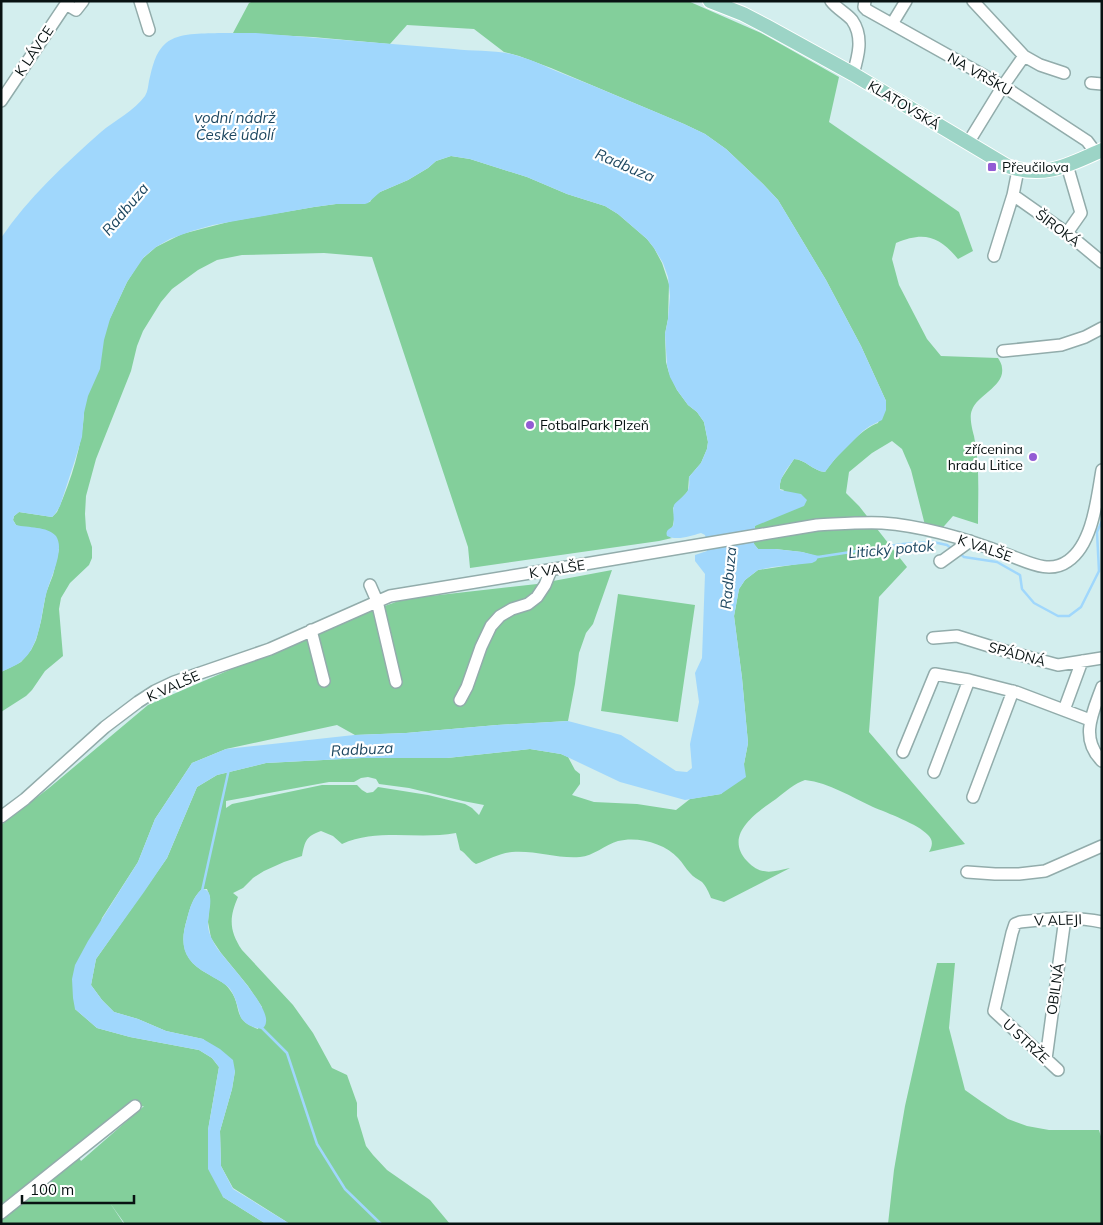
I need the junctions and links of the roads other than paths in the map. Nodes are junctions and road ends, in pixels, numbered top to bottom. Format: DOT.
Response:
graph roads {
  1 [pos="83,1"];
  2 [pos="140,1"];
  3 [pos="710,1"];
  4 [pos="831,1"];
  5 [pos="865,1"];
  6 [pos="906,1"];
  7 [pos="973,1"];
  8 [pos="67,3"];
  9 [pos="892,24"];
  10 [pos="149,30"];
  11 [pos="1024,56"];
  12 [pos="1064,73"];
  13 [pos="853,74"];
  14 [pos="1003,86"];
  15 [pos="1,101"];
  16 [pos="968,143"];
  17 [pos="1099,151"];
  18 [pos="1067,165"];
  19 [pos="1018,170"];
  20 [pos="1012,195"];
  21 [pos="1067,233"];
  22 [pos="994,256"];
  23 [pos="1102,262"];
  24 [pos="1102,328"];
  25 [pos="1003,351"];
  26 [pos="1102,470"];
  27 [pos="970,541"];
  28 [pos="940,561"];
  29 [pos="551,570"];
  30 [pos="370,585"];
  31 [pos="377,601"];
  32 [pos="311,630"];
  33 [pos="933,638"];
  34 [pos="1102,658"];
  35 [pos="1082,661"];
  36 [pos="969,680"];
  37 [pos="324,681"];
  38 [pos="396,682"];
  39 [pos="1102,686"];
  40 [pos="1013,691"];
  41 [pos="460,700"];
  42 [pos="1064,710"];
  43 [pos="1090,720"];
  44 [pos="903,752"];
  45 [pos="1102,761"];
  46 [pos="934,772"];
  47 [pos="973,797"];
  48 [pos="1,816"];
  49 [pos="1102,846"];
  50 [pos="966,872"];
  51 [pos="1065,918"];
  52 [pos="1102,922"];
  53 [pos="1015,924"];
  54 [pos="1046,1059"];
  55 [pos="1058,1070"];
  56 [pos="135,1106"];
  57 [pos="1,1213"];
  1 -- 8 [label="street"];
  2 -- 10 [label="street"];
  3 -- 13 [label="main road, KLATOVSKÁ"];
  4 -- 13 [label="street"];
  5 -- 9 [label="street, NA VRŠKU"];
  6 -- 9 [label="street"];
  7 -- 11 [label="street"];
  8 -- 15 [label="street, K LÁVCE"];
  9 -- 14 [label="street, NA VRŠKU"];
  11 -- 12 [label="street"];
  11 -- 14 [label="street"];
  13 -- 16 [label="main road, KLATOVSKÁ"];
  14 -- 16 [label="street"];
  14 -- 17 [label="street, NA VRŠKU"];
  16 -- 19 [label="main road, KLATOVSKÁ"];
  17 -- 18 [label="main road, KLATOVSKÁ"];
  18 -- 19 [label="main road, KLATOVSKÁ"];
  18 -- 21 [label="street"];
  19 -- 20 [label="street"];
  20 -- 21 [label="street, ŠIROKÁ"];
  20 -- 22 [label="street"];
  21 -- 23 [label="street, ŠIROKÁ"];
  24 -- 25 [label="street"];
  26 -- 27 [label="street, K VALŠE"];
  27 -- 28 [label="street"];
  27 -- 29 [label="street, K VALŠE"];
  29 -- 31 [label="street, K VALŠE"];
  29 -- 41 [label="street"];
  30 -- 31 [label="street"];
  31 -- 32 [label="street, K VALŠE"];
  31 -- 38 [label="street"];
  32 -- 37 [label="street"];
  32 -- 48 [label="street, K VALŠE"];
  33 -- 35 [label="street, SPÁDNÁ"];
  34 -- 35 [label="street, SPÁDNÁ"];
  35 -- 42 [label="street"];
  36 -- 40 [label="street"];
  36 -- 44 [label="street"];
  36 -- 46 [label="street"];
  39 -- 43 [label="street"];
  40 -- 42 [label="street"];
  40 -- 47 [label="street"];
  42 -- 43 [label="street"];
  43 -- 45 [label="street"];
  49 -- 50 [label="street"];
  51 -- 52 [label="street, V ALEJI"];
  51 -- 53 [label="street, V ALEJI"];
  51 -- 54 [label="street, OBILNÁ"];
  53 -- 54 [label="street, U STRŽE"];
  54 -- 55 [label="street, U STRŽE"];
  56 -- 57 [label="street"];
}
